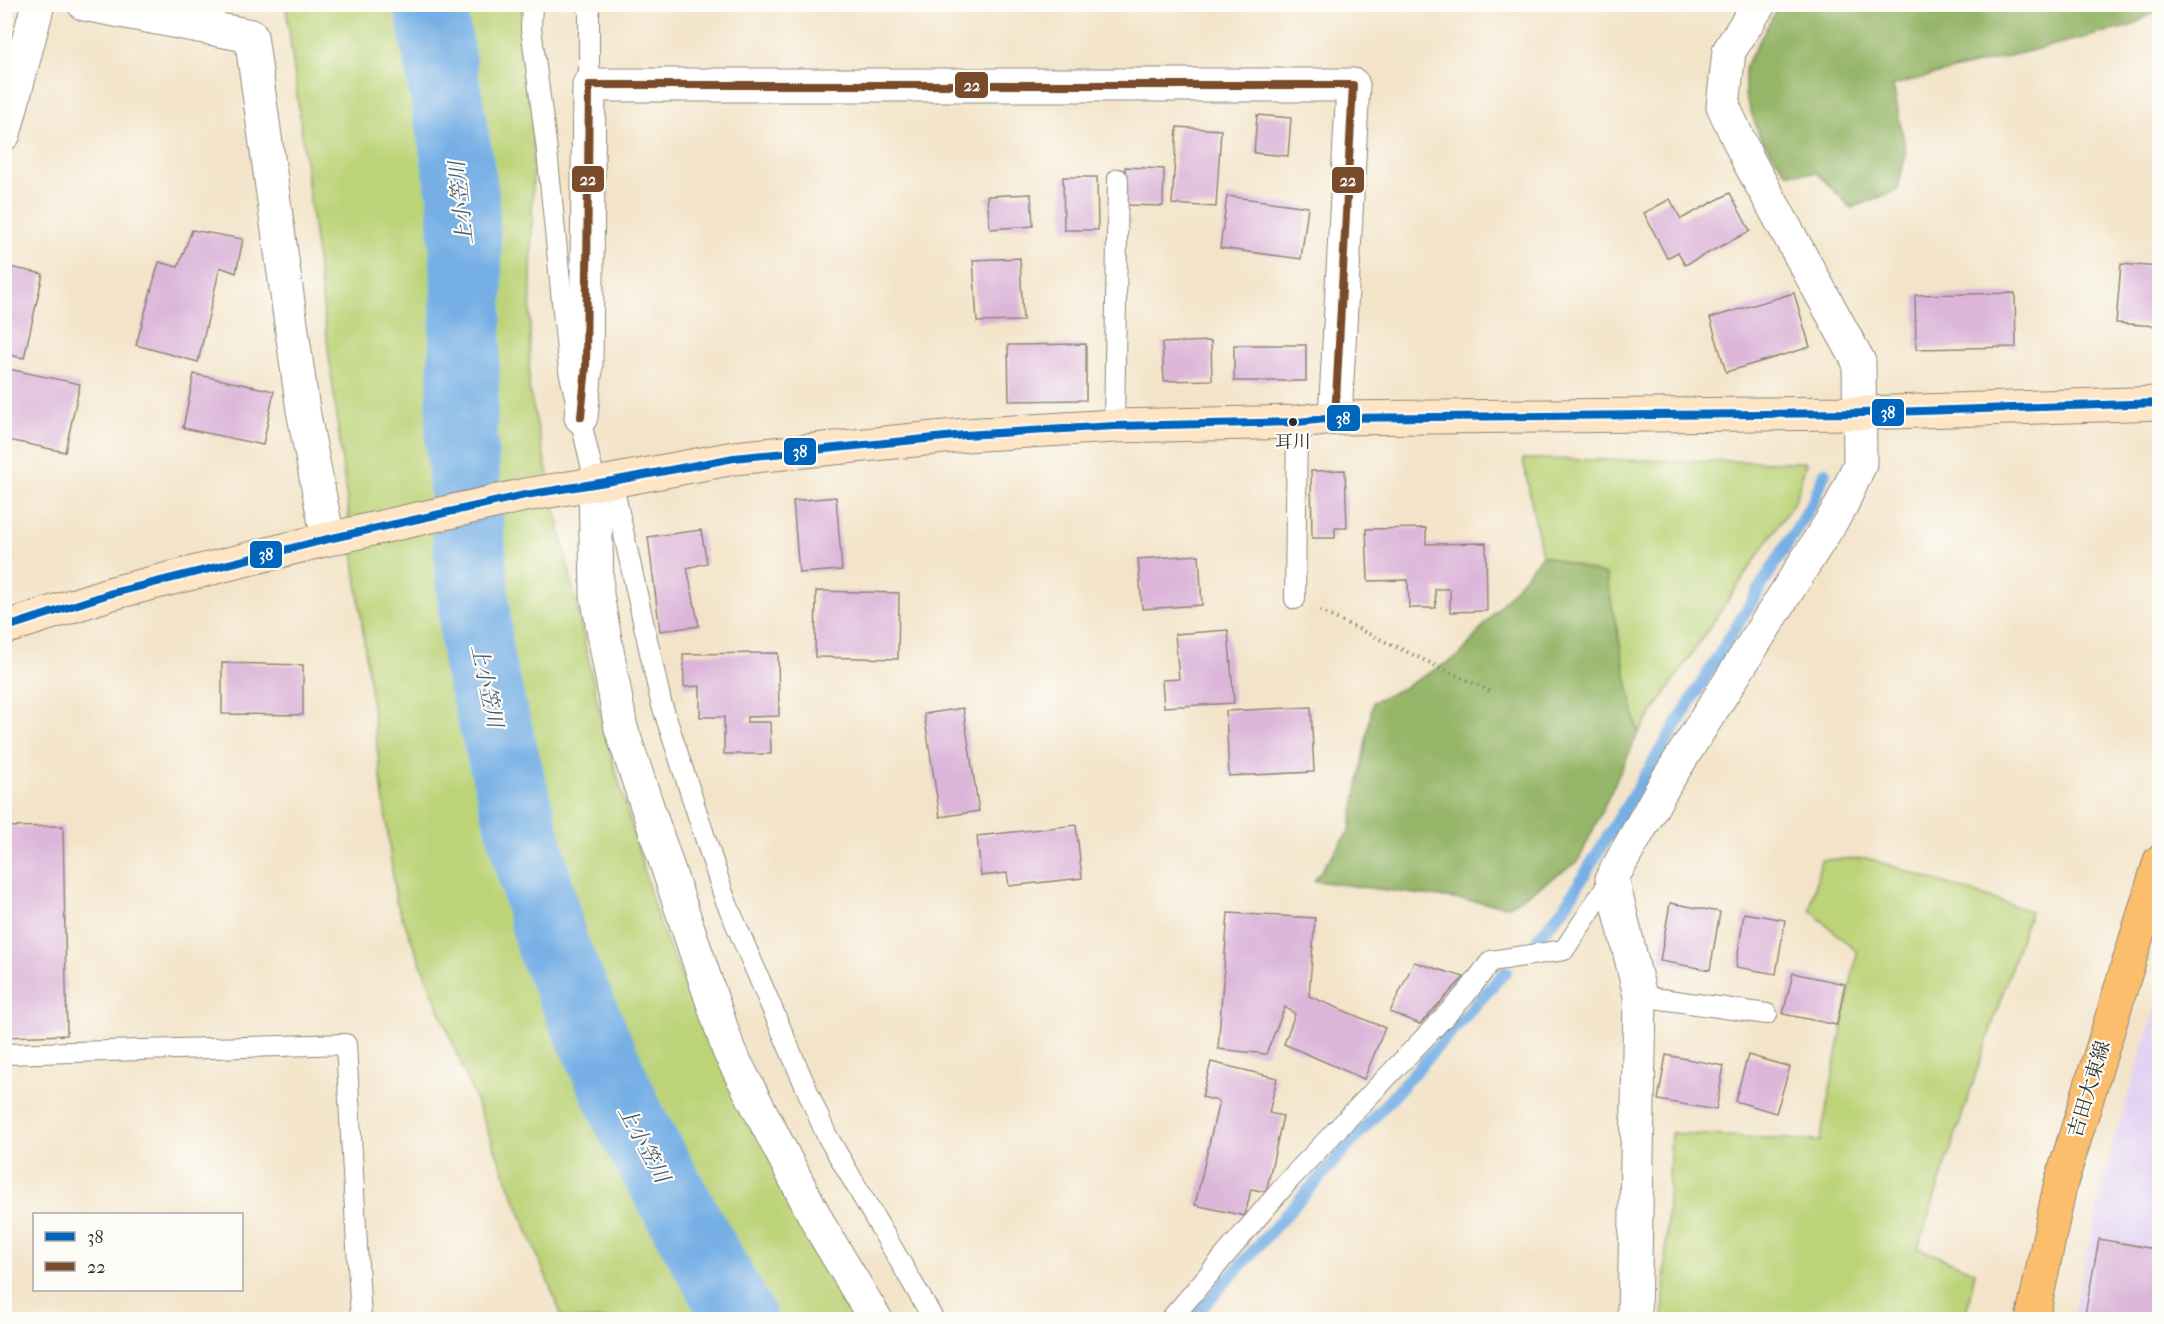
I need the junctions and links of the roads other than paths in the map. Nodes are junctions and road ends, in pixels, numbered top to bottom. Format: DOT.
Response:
graph roads {
  1 [pos="39,4"];
  2 [pos="84,4"];
  3 [pos="532,4"];
  4 [pos="589,4"];
  5 [pos="1759,4"];
  6 [pos="589,85"];
  7 [pos="4,135"];
  8 [pos="1118,179"];
  9 [pos="2160,403"];
  10 [pos="1861,413"];
  11 [pos="581,417"];
  12 [pos="1335,418"];
  13 [pos="1297,422"];
  14 [pos="1114,426"];
  15 [pos="604,482"];
  16 [pos="328,539"];
  17 [pos="1295,599"];
  18 [pos="4,628"];
  19 [pos="2160,861"];
  20 [pos="1612,878"];
  21 [pos="1640,996"];
  22 [pos="1767,1014"];
  23 [pos="4,1054"];
  24 [pos="361,1320"];
  25 [pos="876,1320"];
  26 [pos="934,1320"];
  27 [pos="1170,1320"];
  28 [pos="1634,1320"];
  29 [pos="2032,1320"];
  1 -- 7 [label="street"];
  2 -- 16 [label="street"];
  3 -- 11 [label="lane"];
  4 -- 6 [label="lane"];
  5 -- 10 [label="street"];
  6 -- 11 [label="street"];
  6 -- 12 [label="street"];
  8 -- 14 [label="lane"];
  9 -- 10 [label="street"];
  10 -- 12 [label="street"];
  10 -- 20 [label="street"];
  11 -- 15 [label="lane"];
  12 -- 13 [label="street"];
  13 -- 14 [label="street"];
  13 -- 17 [label="lane"];
  14 -- 15 [label="street"];
  15 -- 16 [label="street"];
  15 -- 25 [label="street"];
  15 -- 26 [label="lane"];
  16 -- 18 [label="street"];
  19 -- 29 [label="main road, 吉田大東線"];
  20 -- 21 [label="street"];
  20 -- 27 [label="lane"];
  21 -- 22 [label="lane"];
  21 -- 28 [label="street"];
  23 -- 24 [label="lane"];
}
